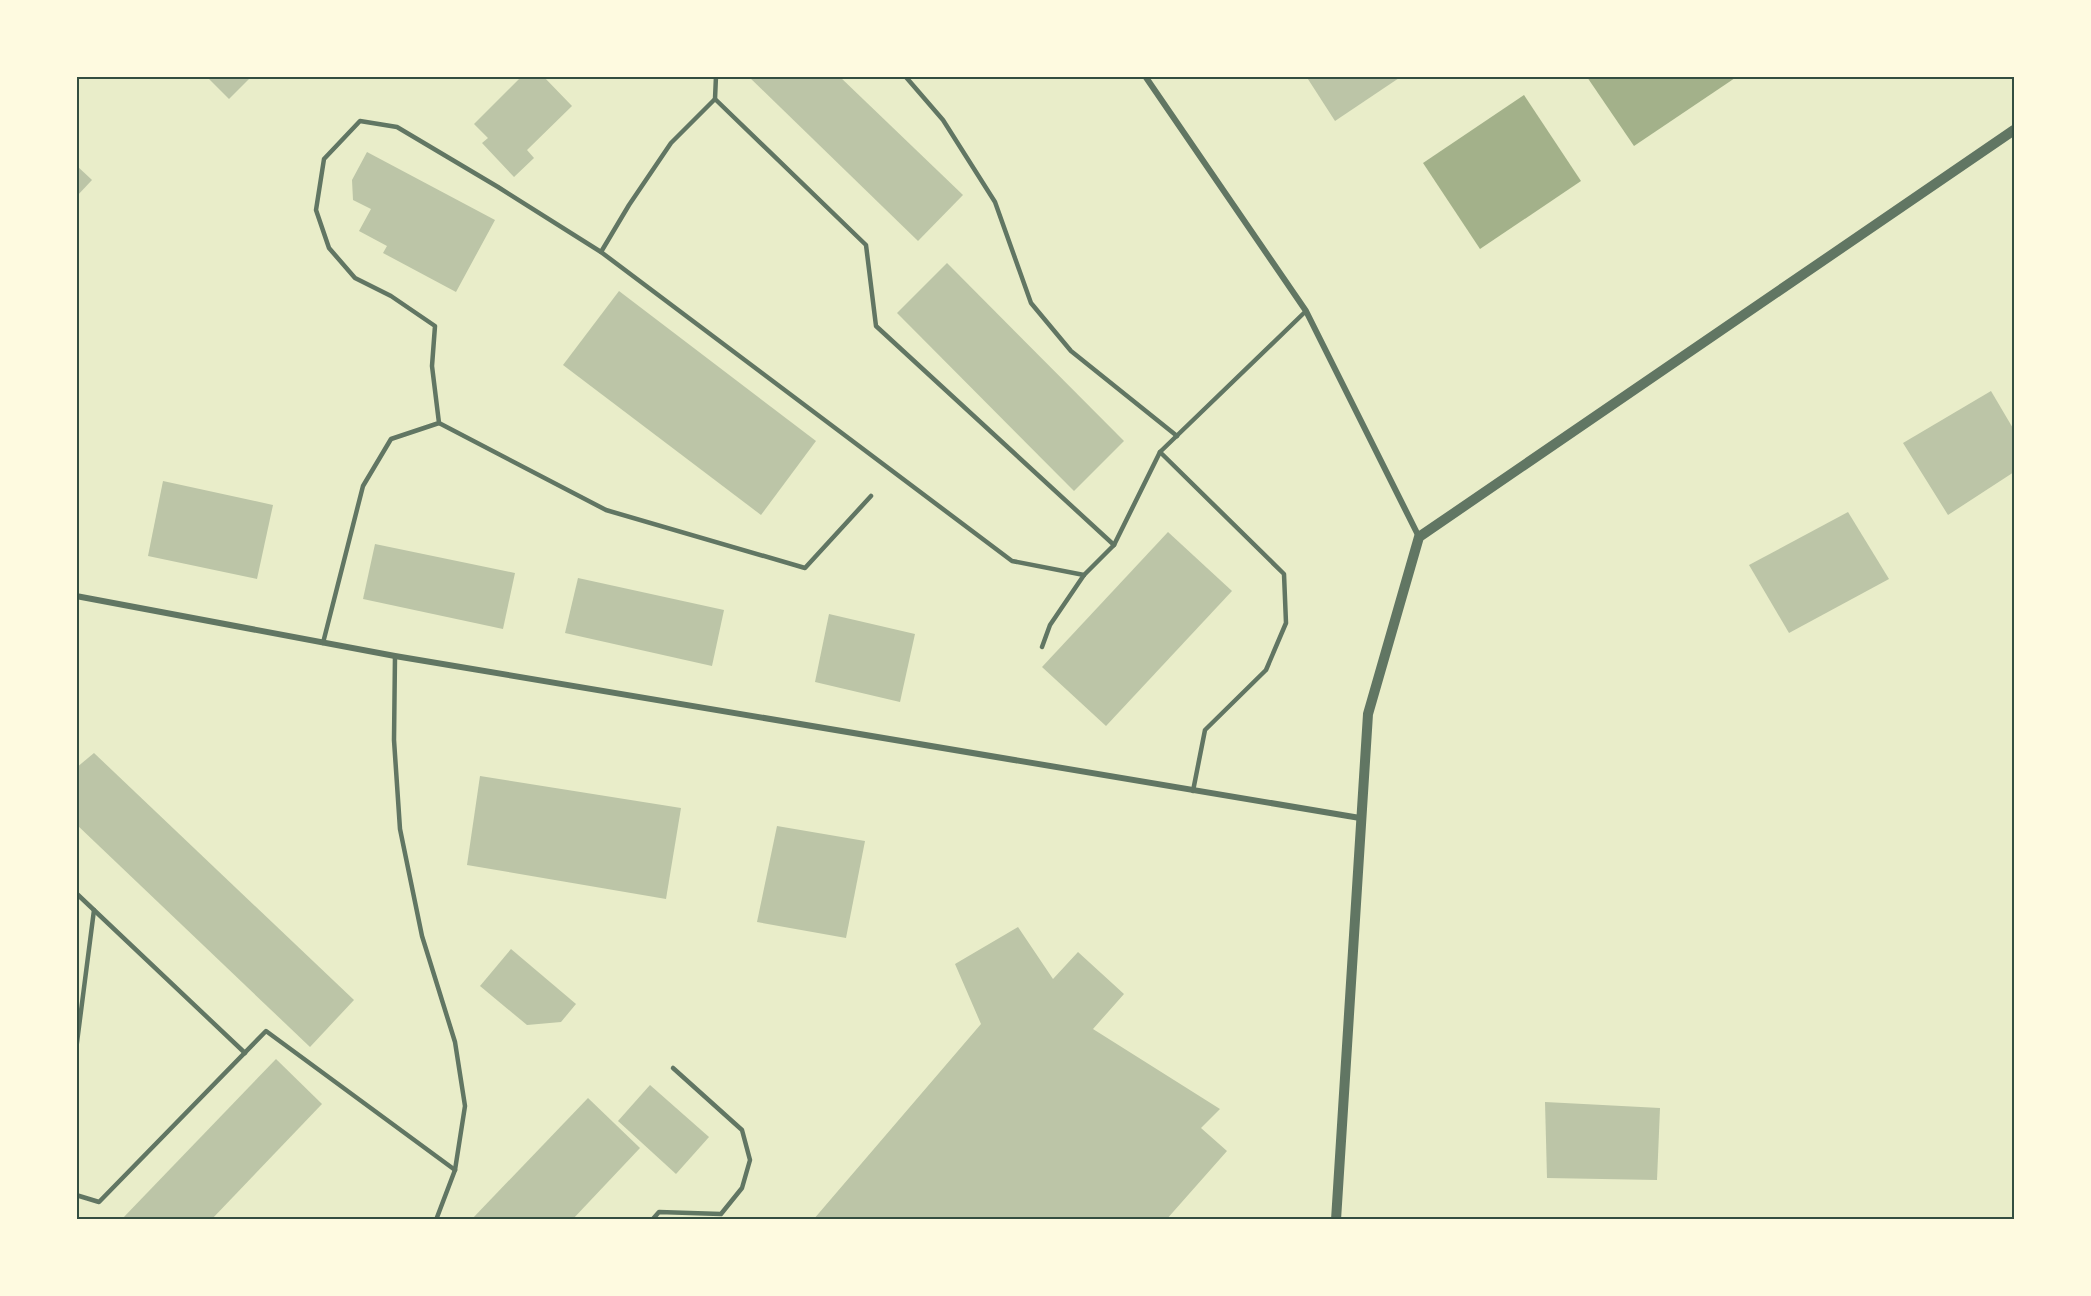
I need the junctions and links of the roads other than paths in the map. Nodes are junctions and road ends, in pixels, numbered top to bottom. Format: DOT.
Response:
graph roads {
  1 [pos="716,76"];
  2 [pos="905,76"];
  3 [pos="1145,76"];
  4 [pos="715,99"];
  5 [pos="2014,130"];
  6 [pos="601,252"];
  7 [pos="1306,311"];
  8 [pos="439,423"];
  9 [pos="1177,436"];
  10 [pos="1160,452"];
  11 [pos="871,496"];
  12 [pos="1419,537"];
  13 [pos="1114,545"];
  14 [pos="1084,574"];
  15 [pos="76,596"];
  16 [pos="323,643"];
  17 [pos="1042,647"];
  18 [pos="394,656"];
  19 [pos="1193,792"];
  20 [pos="1360,818"];
  21 [pos="76,893"];
  22 [pos="94,910"];
  23 [pos="76,1050"];
  24 [pos="245,1053"];
  25 [pos="673,1068"];
  26 [pos="455,1170"];
  27 [pos="76,1195"];
  28 [pos="439,1218"];
  29 [pos="652,1220"];
  30 [pos="1336,1220"];
  1 -- 4 [label="lane"];
  2 -- 9 [label="lane"];
  3 -- 7 [label="street"];
  4 -- 6 [label="lane"];
  4 -- 13 [label="lane"];
  5 -- 12 [label="street"];
  6 -- 8 [label="lane"];
  6 -- 14 [label="lane"];
  7 -- 9 [label="lane"];
  7 -- 12 [label="street"];
  8 -- 11 [label="lane"];
  8 -- 16 [label="lane"];
  9 -- 10 [label="lane"];
  10 -- 13 [label="lane"];
  10 -- 19 [label="lane"];
  12 -- 20 [label="street"];
  13 -- 14 [label="lane"];
  14 -- 17 [label="lane"];
  15 -- 16 [label="street"];
  16 -- 18 [label="street"];
  18 -- 19 [label="street"];
  18 -- 26 [label="lane"];
  19 -- 20 [label="street"];
  20 -- 30 [label="street"];
  21 -- 22 [label="lane"];
  22 -- 23 [label="lane"];
  22 -- 24 [label="lane"];
  24 -- 26 [label="lane"];
  24 -- 27 [label="lane"];
  25 -- 29 [label="lane"];
  26 -- 28 [label="lane"];
}
